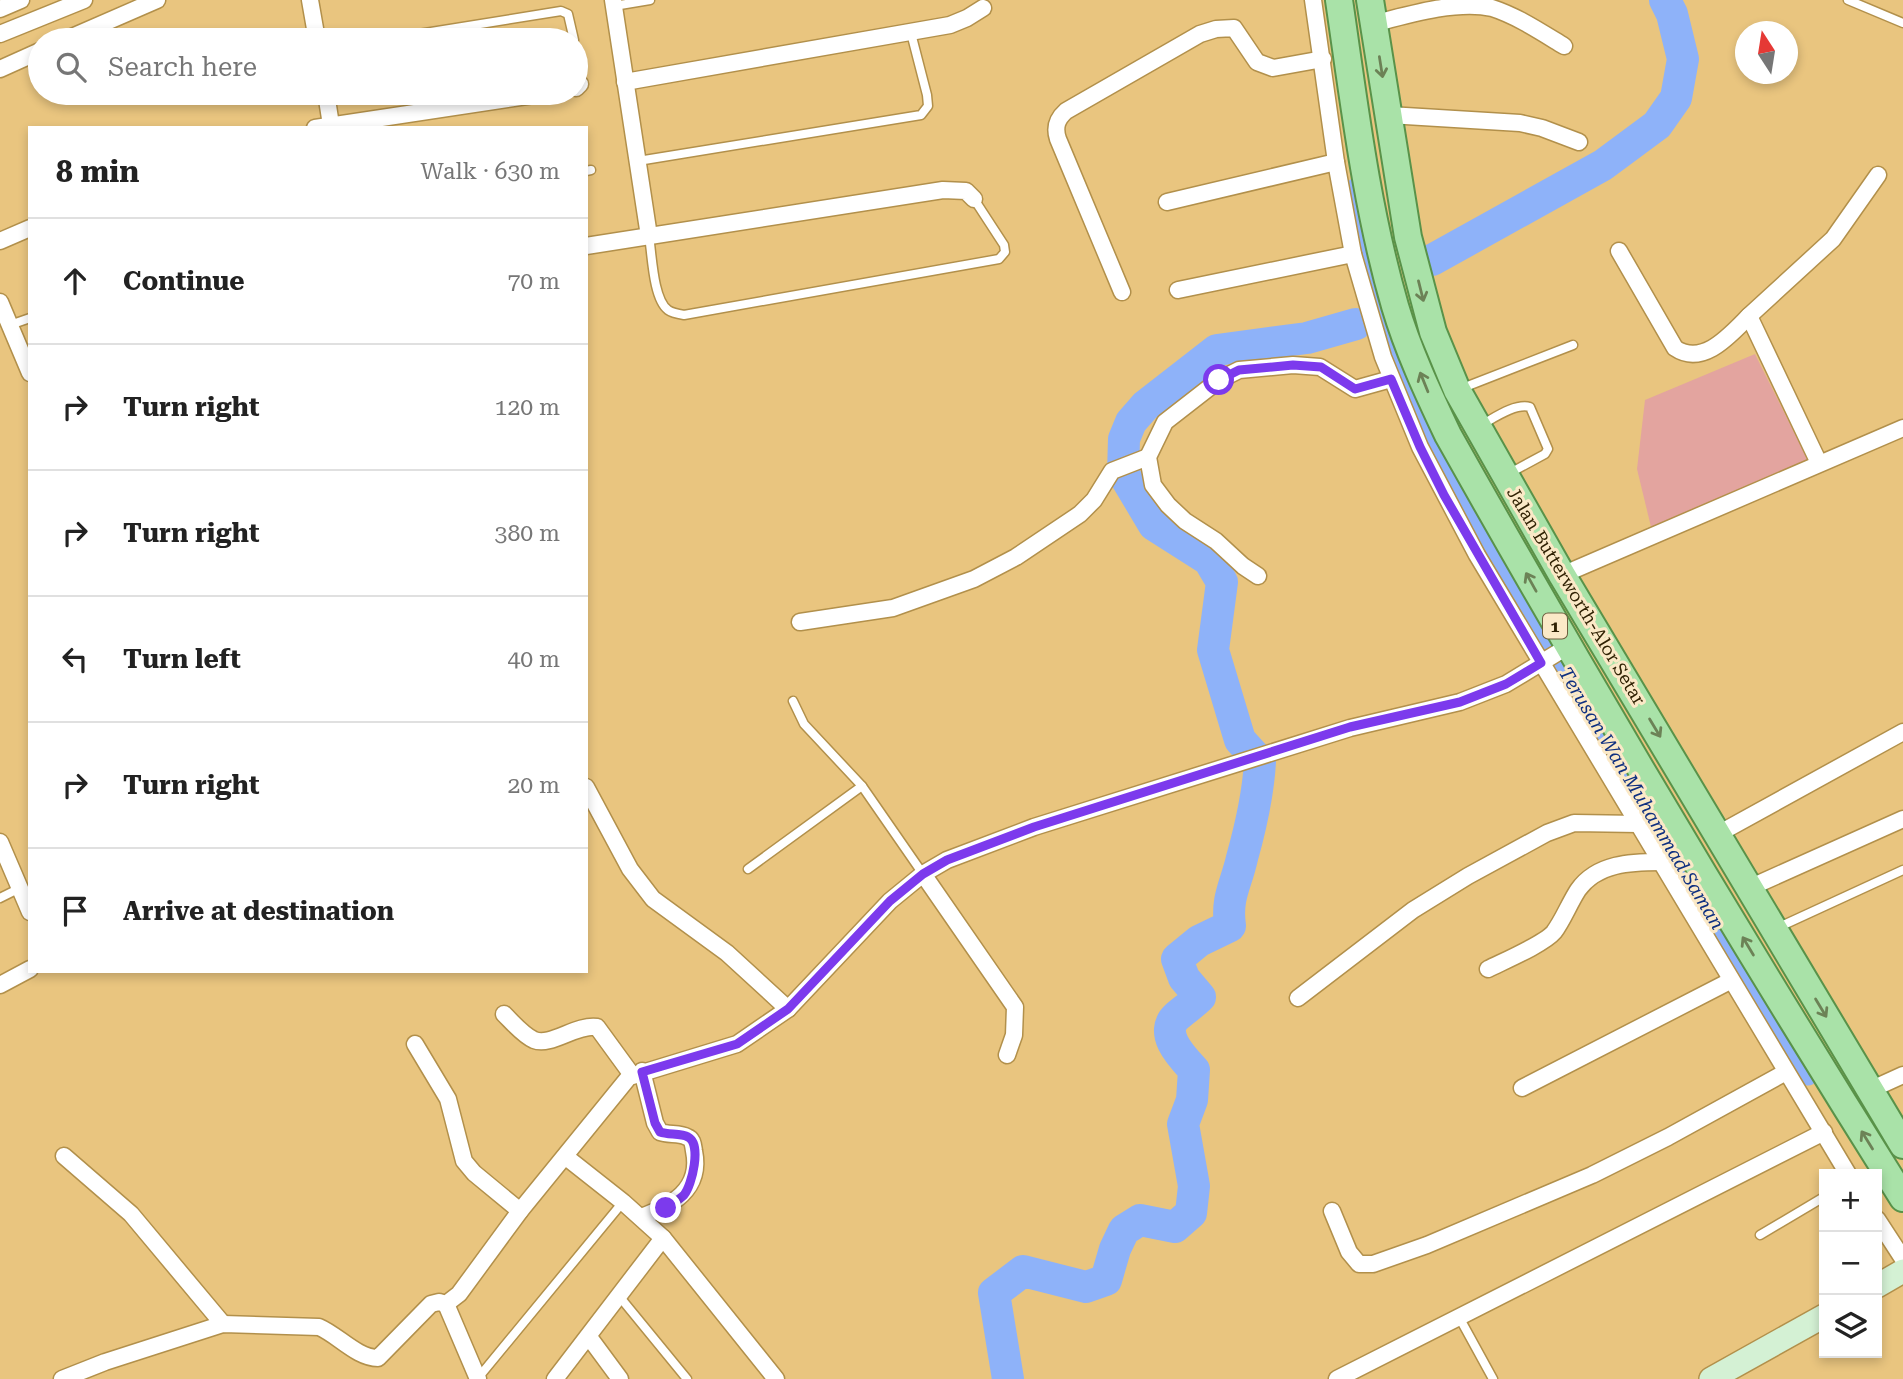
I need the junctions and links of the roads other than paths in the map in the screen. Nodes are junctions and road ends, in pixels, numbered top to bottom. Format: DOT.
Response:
graph roads {
  1 [pos="21,0"];
  2 [pos="83,0"];
  3 [pos="157,0"];
  4 [pos="310,0"];
  5 [pos="650,0"];
  6 [pos="1313,0"];
  7 [pos="1339,0"];
  8 [pos="1848,0"];
  9 [pos="613,3"];
  10 [pos="988,4"];
  11 [pos="0,9"];
  12 [pos="1372,12"];
  13 [pos="1903,23"];
  14 [pos="93,28"];
  15 [pos="315,28"];
  16 [pos="458,28"];
  17 [pos="571,28"];
  18 [pos="911,33"];
  19 [pos="0,34"];
  20 [pos="1564,46"];
  21 [pos="28,56"];
  22 [pos="1323,59"];
  23 [pos="0,69"];
  24 [pos="625,82"];
  25 [pos="325,105"];
  26 [pos="466,105"];
  27 [pos="1388,115"];
  28 [pos="323,126"];
  29 [pos="1579,142"];
  30 [pos="638,161"];
  31 [pos="1336,162"];
  32 [pos="1878,175"];
  33 [pos="974,199"];
  34 [pos="1167,202"];
  35 [pos="28,229"];
  36 [pos="649,236"];
  37 [pos="0,241"];
  38 [pos="588,246"];
  39 [pos="1619,251"];
  40 [pos="1353,254"];
  41 [pos="1178,290"];
  42 [pos="1122,292"];
  43 [pos="0,302"];
  44 [pos="1749,316"];
  45 [pos="28,319"];
  46 [pos="10,326"];
  47 [pos="1573,345"];
  48 [pos="28,368"];
  49 [pos="1391,379"];
  50 [pos="1457,390"];
  51 [pos="1478,426"];
  52 [pos="1903,428"];
  53 [pos="1146,458"];
  54 [pos="1819,463"];
  55 [pos="1505,476"];
  56 [pos="1562,575"];
  57 [pos="1258,576"];
  58 [pos="800,622"];
  59 [pos="1567,646"];
  60 [pos="1541,663"];
  61 [pos="793,701"];
  62 [pos="1903,732"];
  63 [pos="862,786"];
  64 [pos="588,792"];
  65 [pos="1903,819"];
  66 [pos="1639,824"];
  67 [pos="1718,834"];
  68 [pos="0,842"];
  69 [pos="1661,862"];
  70 [pos="748,869"];
  71 [pos="1903,870"];
  72 [pos="923,874"];
  73 [pos="20,888"];
  74 [pos="1749,888"];
  75 [pos="0,898"];
  76 [pos="28,907"];
  77 [pos="1773,930"];
  78 [pos="1488,969"];
  79 [pos="28,970"];
  80 [pos="1730,981"];
  81 [pos="0,985"];
  82 [pos="1298,998"];
  83 [pos="788,1009"];
  84 [pos="504,1014"];
  85 [pos="415,1044"];
  86 [pos="1007,1055"];
  87 [pos="1786,1072"];
  88 [pos="637,1073"];
  89 [pos="1903,1075"];
  90 [pos="1826,1077"];
  91 [pos="1522,1088"];
  92 [pos="1870,1090"];
  93 [pos="1799,1094"];
  94 [pos="1824,1132"];
  95 [pos="1903,1145"];
  96 [pos="64,1156"];
  97 [pos="566,1157"];
  98 [pos="1845,1169"];
  99 [pos="1903,1198"];
  100 [pos="1819,1200"];
  101 [pos="623,1202"];
  102 [pos="520,1210"];
  103 [pos="1332,1211"];
  104 [pos="640,1217"];
  105 [pos="1882,1227"];
  106 [pos="1760,1235"];
  107 [pos="663,1238"];
  108 [pos="1903,1259"];
  109 [pos="1903,1271"];
  110 [pos="1882,1283"];
  111 [pos="620,1296"];
  112 [pos="446,1304"];
  113 [pos="1459,1317"];
  114 [pos="1819,1319"];
  115 [pos="223,1324"];
  116 [pos="589,1337"];
  117 [pos="478,1378"];
  118 [pos="62,1379"];
  119 [pos="555,1379"];
  120 [pos="620,1379"];
  121 [pos="687,1379"];
  122 [pos="776,1379"];
  123 [pos="1337,1379"];
  124 [pos="1493,1379"];
  125 [pos="1711,1379"];
  1 -- 11 [label="street"];
  2 -- 19 [label="street"];
  3 -- 14 [label="street"];
  4 -- 15 [label="street"];
  5 -- 9 [label="lane"];
  6 -- 22 [label="street"];
  59 -- 7 [label="main road, Jalan Butterworth-Alor Setar / 1, one-way"];
  8 -- 13 [label="lane"];
  9 -- 24 [label="street"];
  10 -- 18 [label="street"];
  12 -- 20 [label="street"];
  12 -- 27 [label="main road, Jalan Butterworth-Alor Setar / 1, one-way"];
  16 -- 17 [label="lane"];
  18 -- 24 [label="street"];
  18 -- 30 [label="lane"];
  21 -- 23 [label="street"];
  22 -- 31 [label="street"];
  22 -- 42 [label="street"];
  24 -- 30 [label="street"];
  25 -- 28 [label="street"];
  26 -- 28 [label="street"];
  27 -- 29 [label="street"];
  27 -- 50 [label="main road, Jalan Butterworth-Alor Setar / 1, one-way"];
  30 -- 36 [label="street"];
  31 -- 34 [label="street"];
  31 -- 40 [label="street"];
  32 -- 44 [label="street"];
  33 -- 36 [label="street"];
  33 -- 36 [label="lane"];
  35 -- 37 [label="street"];
  36 -- 38 [label="street"];
  39 -- 44 [label="street"];
  40 -- 41 [label="street"];
  40 -- 49 [label="street"];
  43 -- 46 [label="street"];
  44 -- 54 [label="street"];
  45 -- 46 [label="lane"];
  46 -- 48 [label="street"];
  47 -- 50 [label="lane"];
  49 -- 53 [label="street"];
  49 -- 60 [label="street"];
  50 -- 51 [label="main road, Jalan Butterworth-Alor Setar / 1"];
  51 -- 55 [label="main road, Jalan Butterworth-Alor Setar / 1"];
  51 -- 55 [label="lane"];
  52 -- 54 [label="street"];
  53 -- 57 [label="street"];
  53 -- 58 [label="street"];
  54 -- 56 [label="street"];
  55 -- 56 [label="main road, Jalan Butterworth-Alor Setar / 1"];
  56 -- 67 [label="main road, Jalan Butterworth-Alor Setar / 1, one-way"];
  59 -- 60 [label="street"];
  90 -- 59 [label="main road, Jalan Butterworth-Alor Setar / 1, one-way"];
  60 -- 66 [label="street"];
  60 -- 72 [label="street"];
  61 -- 63 [label="lane"];
  62 -- 67 [label="street"];
  63 -- 70 [label="lane"];
  63 -- 72 [label="lane"];
  64 -- 83 [label="street"];
  65 -- 74 [label="street"];
  66 -- 69 [label="street"];
  66 -- 82 [label="street"];
  67 -- 74 [label="main road, Jalan Butterworth-Alor Setar / 1"];
  68 -- 73 [label="street"];
  69 -- 78 [label="street"];
  69 -- 80 [label="street"];
  71 -- 77 [label="lane"];
  72 -- 83 [label="street"];
  72 -- 86 [label="street"];
  73 -- 75 [label="lane"];
  73 -- 76 [label="street"];
  74 -- 77 [label="main road, Jalan Butterworth-Alor Setar / 1"];
  77 -- 92 [label="main road, Jalan Butterworth-Alor Setar / 1, one-way"];
  79 -- 81 [label="street"];
  80 -- 87 [label="street"];
  80 -- 91 [label="street"];
  83 -- 88 [label="street"];
  84 -- 88 [label="street"];
  85 -- 102 [label="street"];
  87 -- 93 [label="street"];
  87 -- 103 [label="street"];
  88 -- 97 [label="street"];
  88 -- 104 [label="street"];
  89 -- 92 [label="street"];
  90 -- 93 [label="street"];
  99 -- 90 [label="main road, Jalan Butterworth-Alor Setar / 1, one-way"];
  92 -- 95 [label="main road, Jalan Butterworth-Alor Setar / 1"];
  93 -- 94 [label="street"];
  94 -- 98 [label="street"];
  94 -- 113 [label="street"];
  96 -- 115 [label="street"];
  97 -- 101 [label="street"];
  97 -- 102 [label="street"];
  100 -- 106 [label="lane"];
  101 -- 104 [label="street"];
  101 -- 117 [label="lane"];
  102 -- 112 [label="street"];
  104 -- 107 [label="street"];
  105 -- 108 [label="street"];
  107 -- 111 [label="street"];
  107 -- 122 [label="street"];
  109 -- 110 [label="street"];
  111 -- 116 [label="street"];
  111 -- 121 [label="lane"];
  112 -- 115 [label="street"];
  112 -- 117 [label="street"];
  113 -- 123 [label="street"];
  113 -- 124 [label="lane"];
  114 -- 125 [label="street"];
  115 -- 118 [label="street"];
  116 -- 119 [label="street"];
  116 -- 120 [label="street"];
}
